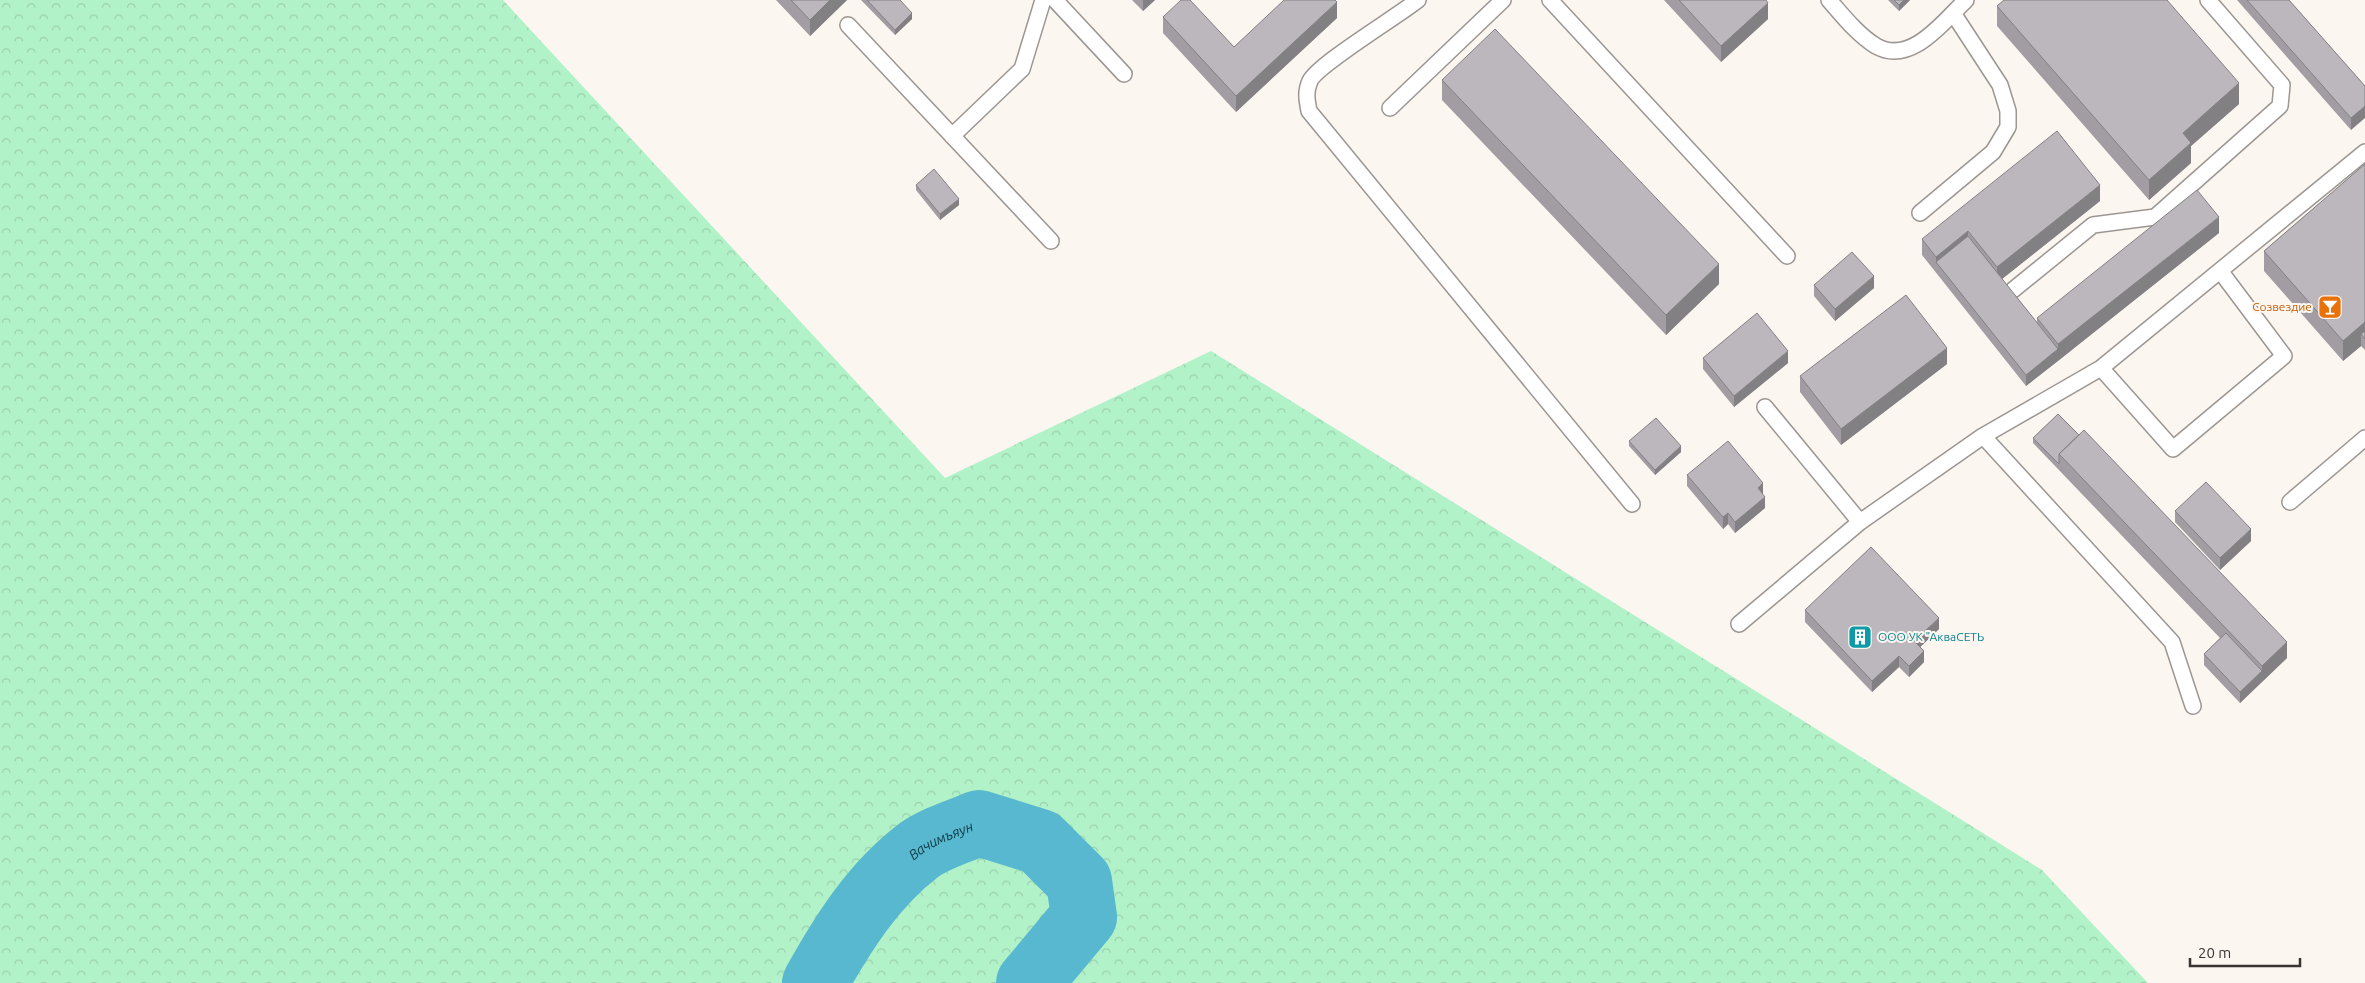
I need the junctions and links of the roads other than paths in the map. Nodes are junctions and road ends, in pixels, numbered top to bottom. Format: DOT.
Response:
graph roads {
  1 [pos="1043,0"];
  2 [pos="1055,0"];
  3 [pos="1418,0"];
  4 [pos="1503,0"];
  5 [pos="1550,0"];
  6 [pos="1829,0"];
  7 [pos="1966,0"];
  8 [pos="2208,0"];
  9 [pos="1953,13"];
  10 [pos="848,25"];
  11 [pos="1124,74"];
  12 [pos="1390,108"];
  13 [pos="952,136"];
  14 [pos="2365,152"];
  15 [pos="1920,213"];
  16 [pos="1051,241"];
  17 [pos="1787,256"];
  18 [pos="2220,272"];
  19 [pos="2013,290"];
  20 [pos="2101,368"];
  21 [pos="1765,407"];
  22 [pos="1983,436"];
  23 [pos="2365,438"];
  24 [pos="2290,502"];
  25 [pos="1632,504"];
  26 [pos="1860,522"];
  27 [pos="1739,624"];
  28 [pos="2193,706"];
  1 -- 13 [label="lane"];
  2 -- 11 [label="lane"];
  3 -- 25 [label="lane"];
  4 -- 12 [label="lane"];
  5 -- 17 [label="lane"];
  6 -- 9 [label="lane"];
  7 -- 9 [label="lane"];
  8 -- 19 [label="lane"];
  9 -- 15 [label="lane"];
  10 -- 13 [label="lane"];
  13 -- 16 [label="lane"];
  14 -- 18 [label="lane"];
  18 -- 20 [label="lane"];
  18 -- 20 [label="lane"];
  20 -- 22 [label="lane"];
  21 -- 26 [label="lane"];
  22 -- 26 [label="lane"];
  22 -- 28 [label="lane"];
  23 -- 24 [label="lane"];
  26 -- 27 [label="lane"];
}
